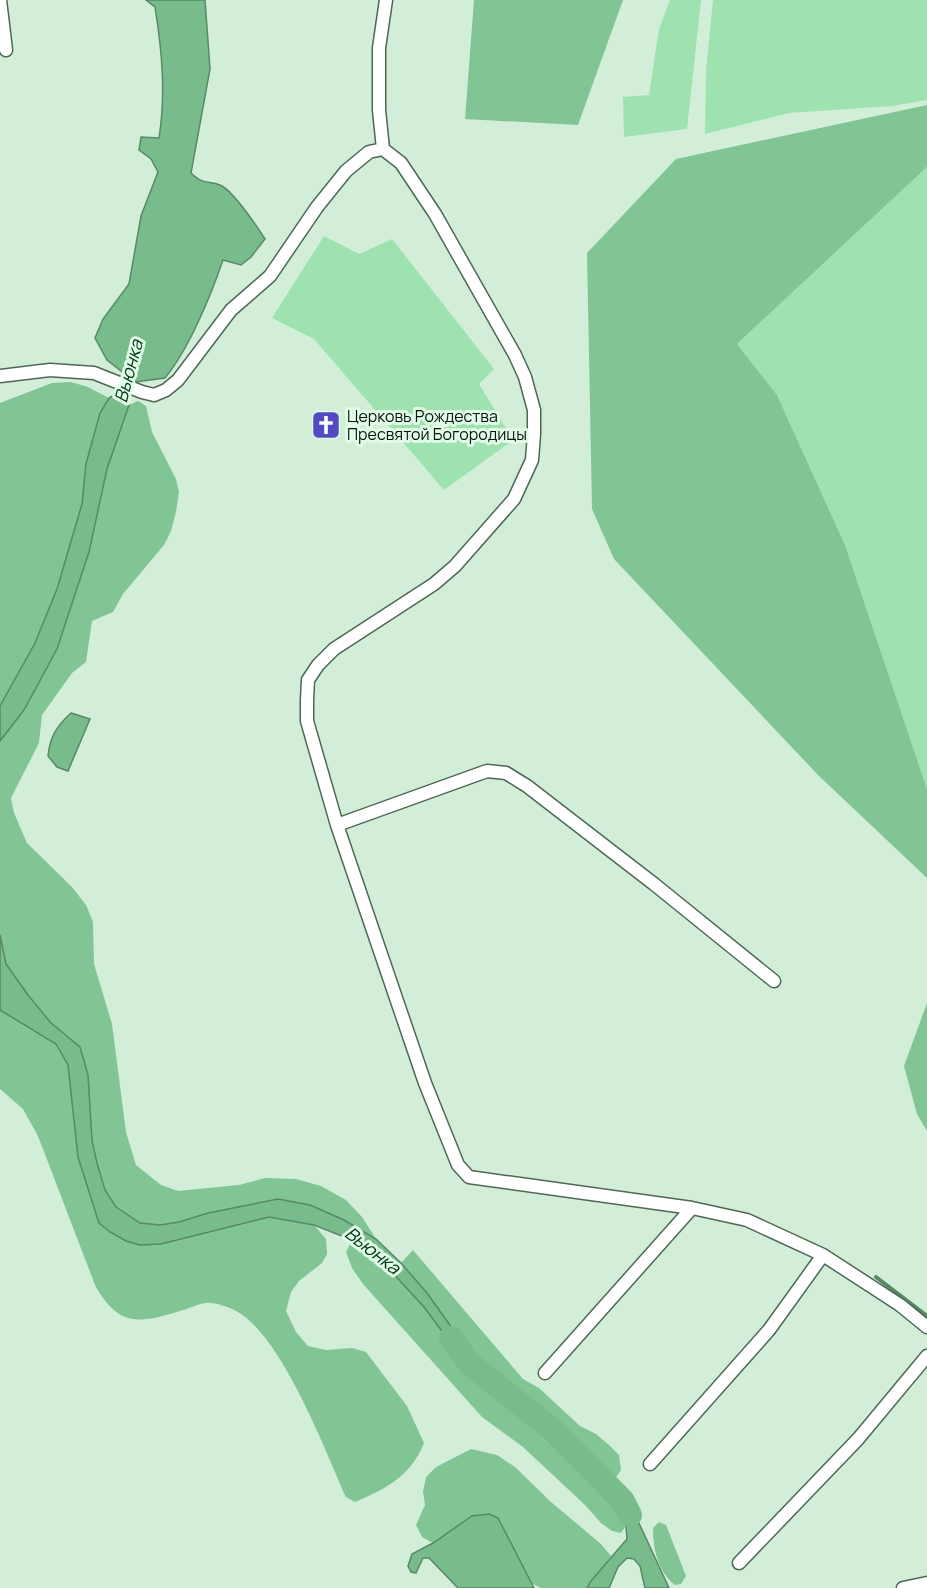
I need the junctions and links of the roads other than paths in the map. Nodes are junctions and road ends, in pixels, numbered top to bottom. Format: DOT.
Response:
graph roads {
  1 [pos="0,0"];
  2 [pos="386,0"];
  3 [pos="6,50"];
  4 [pos="383,149"];
  5 [pos="0,376"];
  6 [pos="337,825"];
  7 [pos="774,981"];
  8 [pos="692,1208"];
  9 [pos="823,1255"];
  10 [pos="927,1327"];
  11 [pos="927,1356"];
  12 [pos="545,1373"];
  13 [pos="650,1464"];
  14 [pos="739,1563"];
  15 [pos="927,1583"];
  16 [pos="903,1588"];
  1 -- 3 [label="street"];
  2 -- 4 [label="street"];
  4 -- 5 [label="street"];
  4 -- 6 [label="street"];
  6 -- 7 [label="street"];
  6 -- 8 [label="street"];
  8 -- 9 [label="street"];
  8 -- 12 [label="street"];
  9 -- 10 [label="street"];
  9 -- 13 [label="street"];
  11 -- 14 [label="street"];
  15 -- 16 [label="street"];
}
